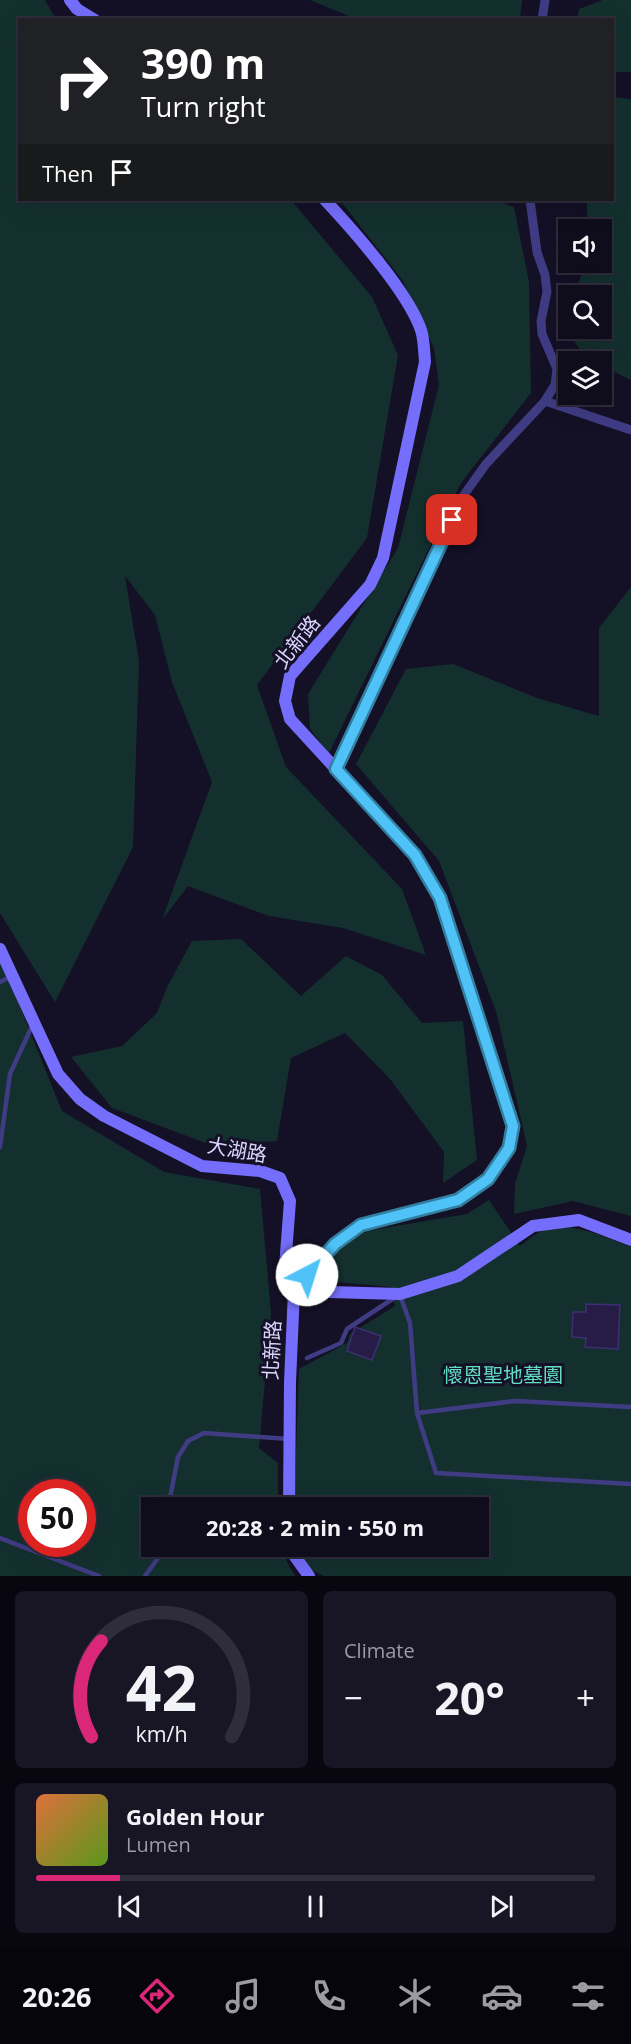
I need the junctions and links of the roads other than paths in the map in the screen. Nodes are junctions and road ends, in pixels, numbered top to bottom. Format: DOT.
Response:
graph roads {
  1 [pos="70,0"];
  2 [pos="545,0"];
  3 [pos="92,18"];
  4 [pos="542,18"];
  5 [pos="326,201"];
  6 [pos="530,201"];
  7 [pos="545,401"];
  8 [pos="631,430"];
  9 [pos="336,769"];
  10 [pos="0,949"];
  11 [pos="12,975"];
  12 [pos="0,982"];
  13 [pos="34,1021"];
  14 [pos="0,1147"];
  15 [pos="631,1240"];
  16 [pos="294,1291"];
  17 [pos="400,1294"];
  18 [pos="307,1358"];
  19 [pos="631,1407"];
  20 [pos="417,1413"];
  21 [pos="289,1439"];
  22 [pos="631,1484"];
  23 [pos="170,1497"];
  24 [pos="289,1497"];
  25 [pos="0,1538"];
  26 [pos="158,1557"];
  27 [pos="298,1557"];
  28 [pos="99,1576"];
  29 [pos="145,1576"];
  30 [pos="309,1576"];
  1 -- 3 [label="main road"];
  2 -- 4 [label="street"];
  5 -- 9 [label="main road, 北新路"];
  6 -- 7 [label="street"];
  7 -- 8 [label="street"];
  7 -- 9 [label="street"];
  9 -- 16 [label="main road, 北新路"];
  10 -- 11 [label="main road, 大湖路"];
  11 -- 12 [label="lane"];
  11 -- 13 [label="main road, 大湖路"];
  13 -- 14 [label="lane"];
  13 -- 16 [label="main road, 大湖路"];
  15 -- 17 [label="main road"];
  16 -- 17 [label="main road"];
  16 -- 21 [label="main road, 北新路"];
  17 -- 18 [label="lane"];
  17 -- 20 [label="lane"];
  19 -- 20 [label="lane"];
  20 -- 22 [label="lane"];
  21 -- 23 [label="lane"];
  21 -- 24 [label="main road, 北新路"];
  25 -- 28 [label="lane"];
  26 -- 29 [label="lane"];
  27 -- 30 [label="main road"];
}
